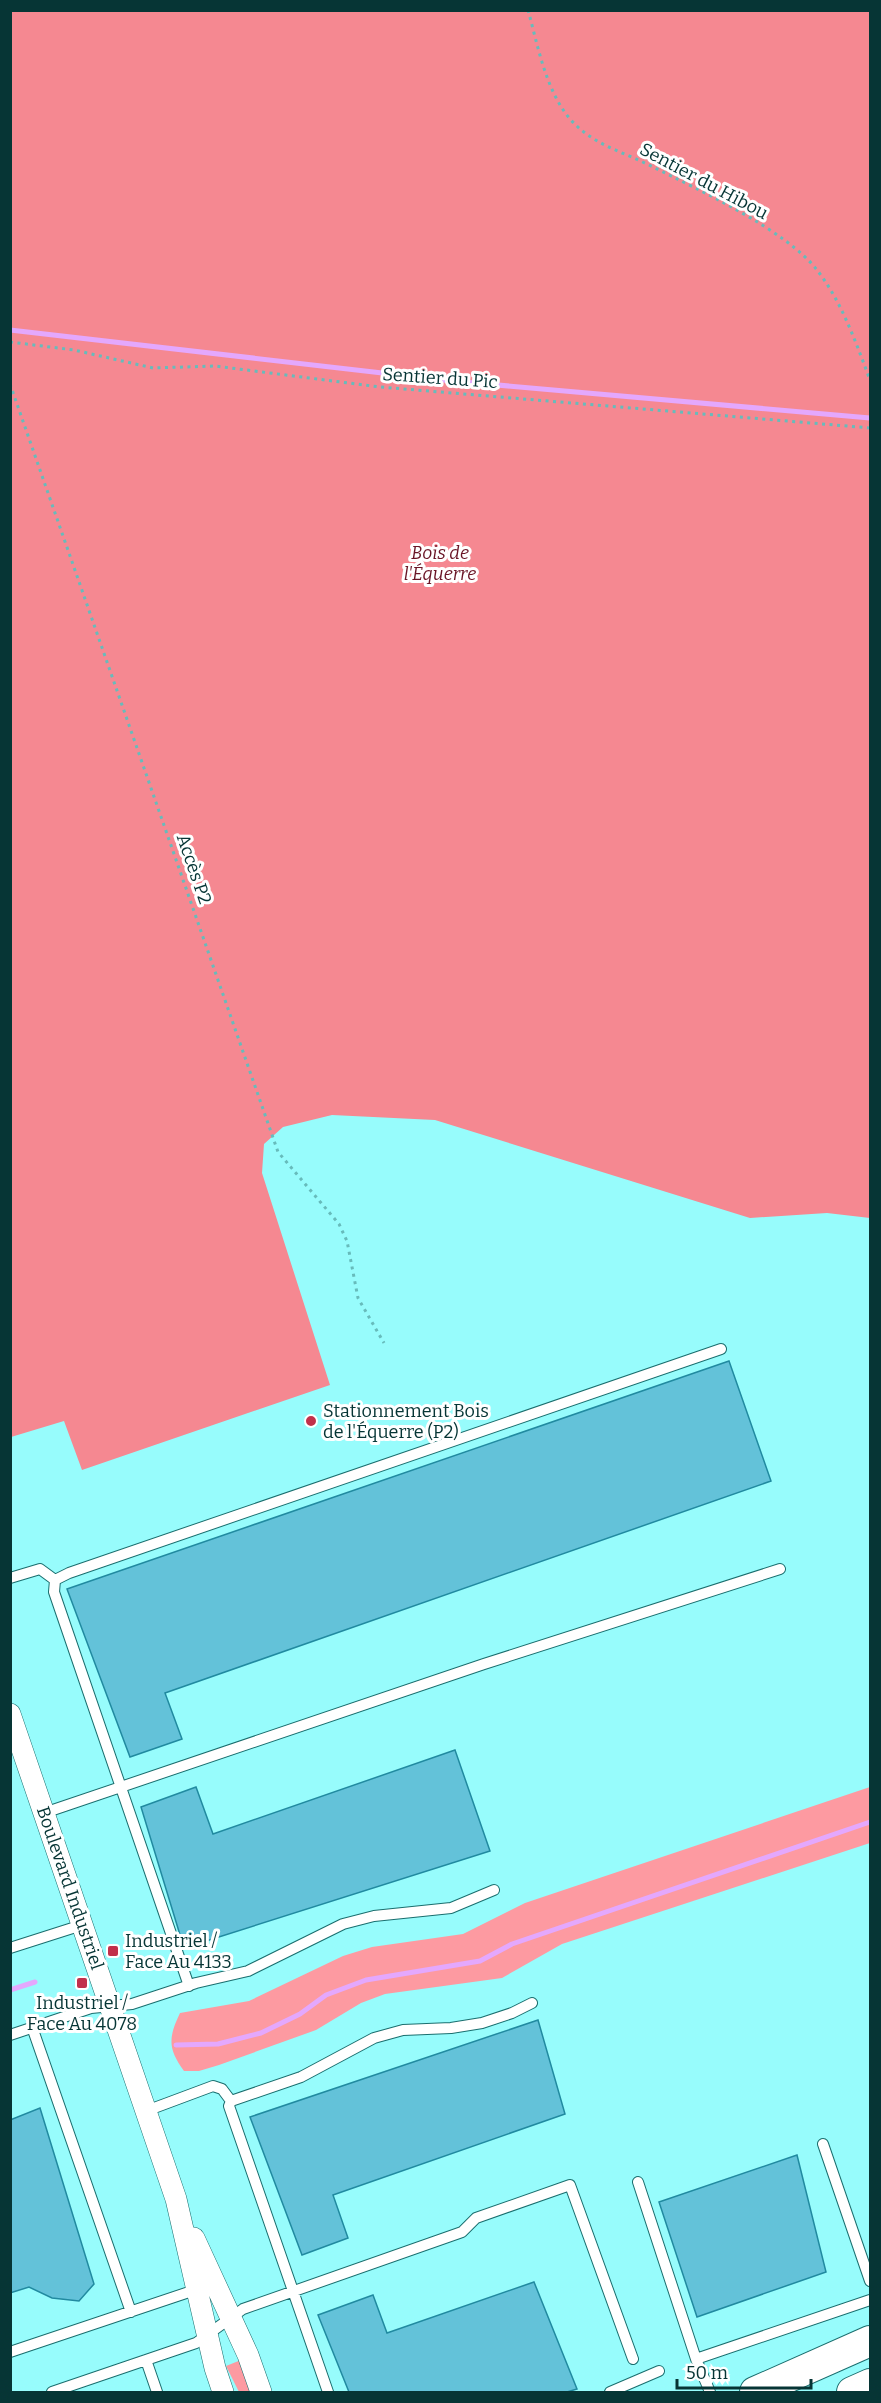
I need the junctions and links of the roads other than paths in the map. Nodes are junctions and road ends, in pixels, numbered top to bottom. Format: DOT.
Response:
graph roads {
  1 [pos="721,1349"];
  2 [pos="780,1569"];
  3 [pos="10,1578"];
  4 [pos="56,1580"];
  5 [pos="10,1714"];
  6 [pos="121,1787"];
  7 [pos="44,1813"];
  8 [pos="494,1890"];
  9 [pos="82,1925"];
  10 [pos="10,1948"];
  11 [pos="189,1986"];
  12 [pos="532,2003"];
  13 [pos="110,2007"];
  14 [pos="32,2028"];
  15 [pos="10,2035"];
  16 [pos="231,2101"];
  17 [pos="146,2111"];
  18 [pos="823,2144"];
  19 [pos="638,2182"];
  20 [pos="870,2281"];
  21 [pos="206,2287"];
  22 [pos="293,2291"];
  23 [pos="870,2300"];
  24 [pos="131,2312"];
  25 [pos="231,2317"];
  26 [pos="207,2335"];
  27 [pos="870,2341"];
  28 [pos="10,2352"];
  29 [pos="633,2359"];
  30 [pos="696,2359"];
  31 [pos="146,2360"];
  32 [pos="659,2371"];
  33 [pos="870,2384"];
  34 [pos="52,2392"];
  35 [pos="157,2392"];
  36 [pos="223,2392"];
  37 [pos="261,2392"];
  38 [pos="328,2392"];
  39 [pos="610,2392"];
  40 [pos="710,2392"];
  41 [pos="755,2392"];
  42 [pos="852,2392"];
  1 -- 4 [label="lane"];
  2 -- 6 [label="lane"];
  3 -- 4 [label="lane"];
  4 -- 6 [label="lane"];
  5 -- 7 [label="street, Boulevard Industriel"];
  6 -- 7 [label="lane"];
  6 -- 11 [label="lane"];
  7 -- 9 [label="street, Boulevard Industriel"];
  8 -- 11 [label="lane"];
  9 -- 10 [label="lane"];
  9 -- 13 [label="street, Boulevard Industriel"];
  11 -- 13 [label="lane"];
  12 -- 16 [label="lane"];
  13 -- 14 [label="lane"];
  13 -- 17 [label="street, Boulevard Industriel"];
  14 -- 15 [label="lane"];
  14 -- 24 [label="lane"];
  16 -- 17 [label="lane"];
  16 -- 22 [label="lane"];
  17 -- 21 [label="street, Boulevard Industriel"];
  18 -- 20 [label="lane"];
  19 -- 30 [label="lane"];
  21 -- 24 [label="lane"];
  21 -- 25 [label="street, Boulevard Industriel"];
  21 -- 26 [label="street, Boulevard Industriel"];
  22 -- 25 [label="lane"];
  22 -- 29 [label="lane"];
  22 -- 38 [label="lane"];
  23 -- 30 [label="lane"];
  24 -- 28 [label="lane"];
  25 -- 26 [label="lane"];
  25 -- 37 [label="street, Boulevard Industriel"];
  26 -- 31 [label="lane"];
  26 -- 36 [label="street, Boulevard Industriel"];
  27 -- 41 [label="main road"];
  30 -- 40 [label="lane"];
  31 -- 34 [label="lane"];
  31 -- 35 [label="lane"];
  32 -- 39 [label="lane"];
  33 -- 42 [label="main road"];
}
